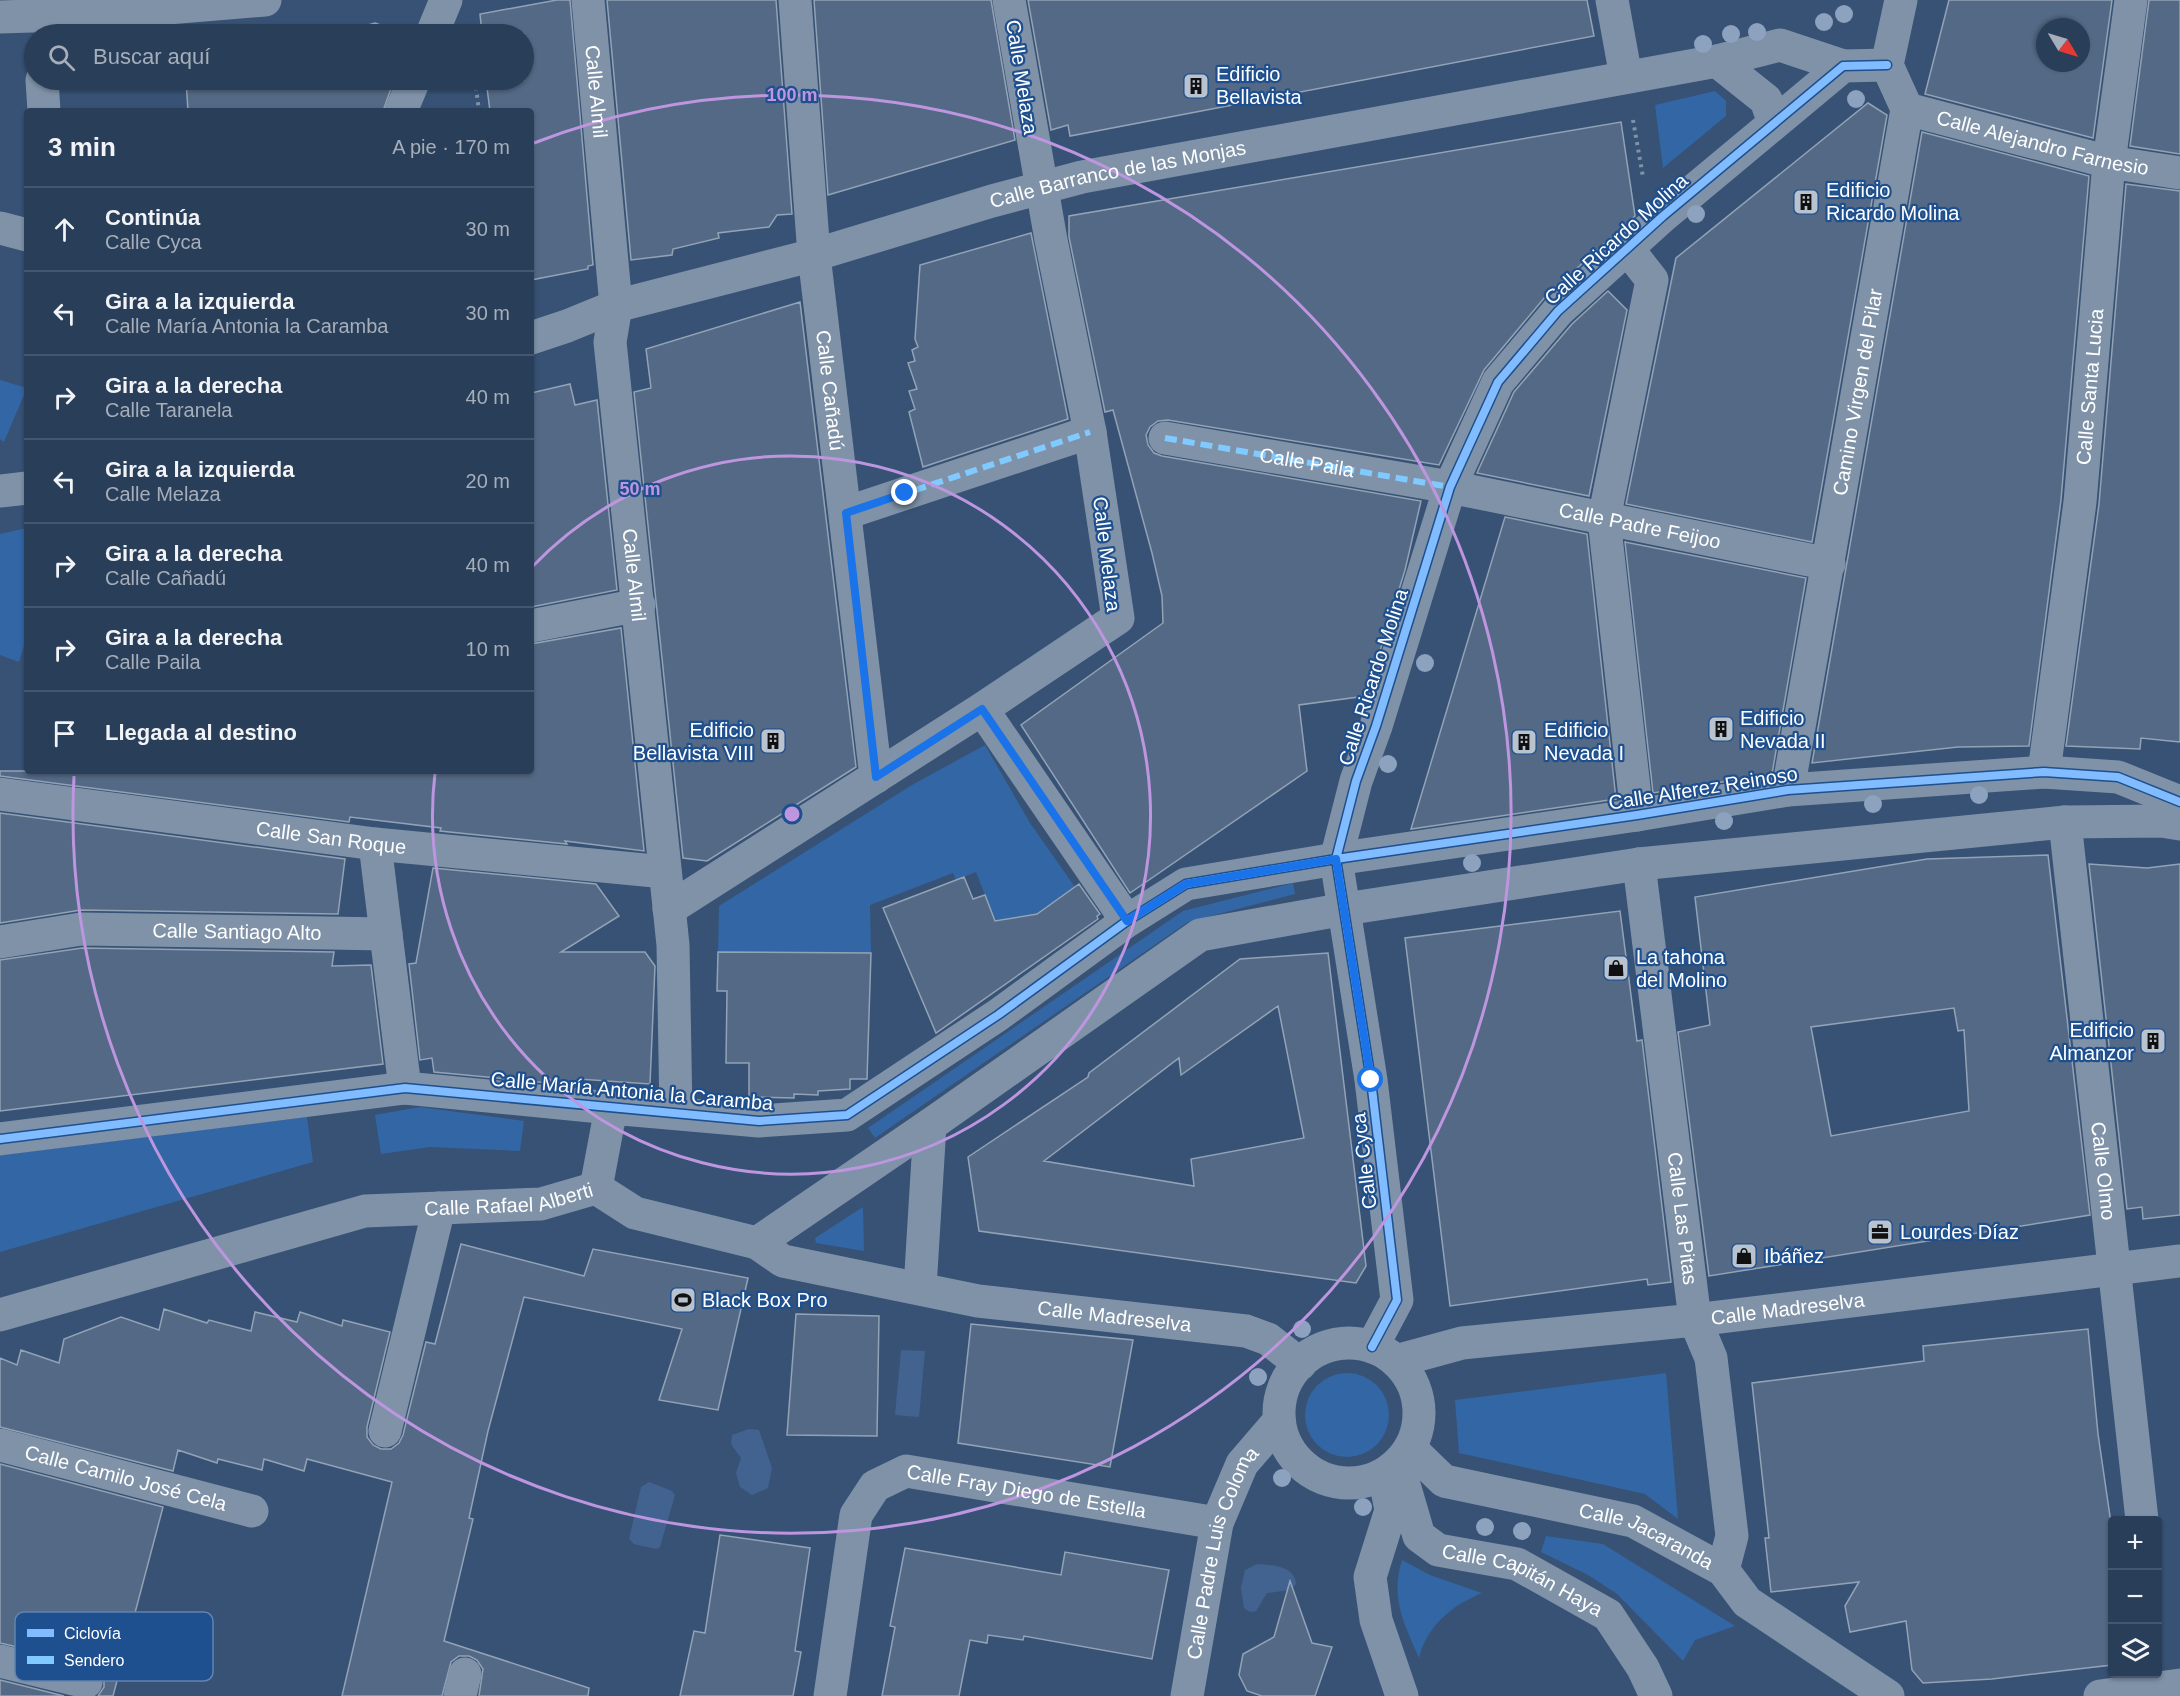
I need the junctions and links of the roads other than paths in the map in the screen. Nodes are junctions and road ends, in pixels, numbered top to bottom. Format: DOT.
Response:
graph roads {
  1 [pos="265,0"];
  2 [pos="446,0"];
  3 [pos="588,0"];
  4 [pos="795,0"];
  5 [pos="1009,0"];
  6 [pos="1612,0"];
  7 [pos="1901,0"];
  8 [pos="2132,0"];
  9 [pos="97,7"];
  10 [pos="0,17"];
  11 [pos="31,24"];
  12 [pos="46,24"];
  13 [pos="436,24"];
  14 [pos="1717,61"];
  15 [pos="1887,65"];
  16 [pos="1843,66"];
  17 [pos="1626,77"];
  18 [pos="43,90"];
  19 [pos="410,90"];
  20 [pos="44,108"];
  21 [pos="402,108"];
  22 [pos="1907,109"];
  23 [pos="1774,123"];
  24 [pos="2109,162"];
  25 [pos="2180,173"];
  26 [pos="1043,186"];
  27 [pos="0,228"];
  28 [pos="24,234"];
  29 [pos="1627,248"];
  30 [pos="814,255"];
  31 [pos="615,306"];
  32 [pos="534,337"];
  33 [pos="1090,432"];
  34 [pos="1165,438"];
  35 [pos="1450,487"];
  36 [pos="24,488"];
  37 [pos="0,491"];
  38 [pos="846,513"];
  39 [pos="1604,519"];
  40 [pos="1829,564"];
  41 [pos="639,605"];
  42 [pos="534,625"];
  43 [pos="982,709"];
  44 [pos="2044,771"];
  45 [pos="876,777"];
  46 [pos="1788,790"];
  47 [pos="0,794"];
  48 [pos="2180,802"];
  49 [pos="1637,815"];
  50 [pos="2065,822"];
  51 [pos="2180,824"];
  52 [pos="375,843"];
  53 [pos="1336,859"];
  54 [pos="1639,864"];
  55 [pos="665,872"];
  56 [pos="669,909"];
  57 [pos="1345,909"];
  58 [pos="1127,921"];
  59 [pos="386,934"];
  60 [pos="0,942"];
  61 [pos="405,1088"];
  62 [pos="611,1108"];
  63 [pos="676,1113"];
  64 [pos="930,1125"];
  65 [pos="0,1139"];
  66 [pos="596,1188"];
  67 [pos="439,1208"];
  68 [pos="757,1243"];
  69 [pos="2180,1261"];
  70 [pos="2115,1268"];
  71 [pos="920,1288"];
  72 [pos="0,1315"];
  73 [pos="1695,1320"];
  74 [pos="1384,1354"];
  75 [pos="1300,1364"];
  76 [pos="1279,1420"];
  77 [pos="385,1431"];
  78 [pos="0,1445"];
  79 [pos="1397,1462"];
  80 [pos="252,1511"];
  81 [pos="2141,1516"];
  82 [pos="1217,1523"];
  83 [pos="1724,1570"];
  84 [pos="0,1661"];
  85 [pos="15,1665"];
  86 [pos="82,1681"];
  87 [pos="86,1682"];
  88 [pos="2167,1683"];
  89 [pos="830,1696"];
  90 [pos="1187,1696"];
  91 [pos="1402,1696"];
  92 [pos="1656,1696"];
  93 [pos="1888,1696"];
  94 [pos="2100,1696"];
  1 -- 9 [label="street"];
  2 -- 13 [label="street"];
  3 -- 31 [label="street, Calle Almil"];
  4 -- 30 [label="street, Calle Cañadú"];
  5 -- 26 [label="street, Calle Melaza"];
  6 -- 17 [label="street"];
  7 -- 15 [label="street"];
  8 -- 24 [label="street, Calle Santa Lucia"];
  9 -- 12 [label="street"];
  10 -- 11 [label="street"];
  14 -- 16 [label="street, Calle Barranco de las Monjas"];
  14 -- 17 [label="street, Calle Barranco de las Monjas"];
  14 -- 23 [label="street"];
  15 -- 16 [label="street"];
  15 -- 22 [label="street"];
  16 -- 23 [label="street, Calle Ricardo Molina"];
  17 -- 26 [label="street, Calle Barranco de las Monjas"];
  18 -- 20 [label="street"];
  19 -- 21 [label="street"];
  22 -- 24 [label="street, Calle Alejandro Farnesio"];
  22 -- 40 [label="street, Camino Virgen del Pilar"];
  23 -- 29 [label="street, Calle Ricardo Molina"];
  24 -- 25 [label="street, Calle Alejandro Farnesio"];
  24 -- 44 [label="street, Calle Santa Lucia"];
  26 -- 30 [label="street, Calle Barranco de las Monjas"];
  26 -- 33 [label="street, Calle Melaza"];
  27 -- 28 [label="street"];
  29 -- 35 [label="street, Calle Ricardo Molina"];
  29 -- 39 [label="street"];
  30 -- 31 [label="street, Calle Barranco de las Monjas"];
  30 -- 38 [label="street, Calle Cañadú"];
  31 -- 32 [label="street, Calle Barranco de las Monjas"];
  31 -- 41 [label="street, Calle Almil"];
  33 -- 38 [label="street"];
  33 -- 43 [label="street, Calle Melaza"];
  34 -- 35 [label="street, Calle Paila"];
  35 -- 39 [label="street, Calle Padre Feijoo"];
  35 -- 53 [label="street, Calle Ricardo Molina"];
  36 -- 37 [label="street"];
  38 -- 45 [label="street, Calle Cañadú"];
  39 -- 40 [label="street, Calle Padre Feijoo"];
  39 -- 49 [label="street"];
  40 -- 46 [label="street, Camino Virgen del Pilar"];
  41 -- 42 [label="street"];
  41 -- 55 [label="street, Calle Almil"];
  43 -- 45 [label="street, Calle Melaza"];
  43 -- 58 [label="street"];
  44 -- 46 [label="street, Calle Alferez Reinoso"];
  44 -- 48 [label="street, Calle Alferez Reinoso"];
  45 -- 56 [label="street, Calle Melaza"];
  46 -- 49 [label="street, Calle Alferez Reinoso"];
  47 -- 52 [label="street, Calle San Roque"];
  49 -- 53 [label="street, Calle Alferez Reinoso"];
  50 -- 51 [label="street"];
  50 -- 54 [label="street"];
  50 -- 70 [label="street, Calle Olmo"];
  52 -- 55 [label="street, Calle San Roque"];
  52 -- 59 [label="street"];
  53 -- 57 [label="street, Calle Cyca"];
  53 -- 58 [label="street, Calle María Antonia la Caramba"];
  54 -- 57 [label="street"];
  54 -- 73 [label="street, Calle Las Pitas"];
  55 -- 56 [label="street, Calle Almil"];
  56 -- 63 [label="street, Calle Almil"];
  57 -- 64 [label="street"];
  57 -- 74 [label="street, Calle Cyca"];
  58 -- 63 [label="street, Calle María Antonia la Caramba"];
  59 -- 60 [label="street, Calle Santiago Alto"];
  59 -- 61 [label="street"];
  61 -- 62 [label="street, Calle María Antonia la Caramba"];
  61 -- 65 [label="street, Calle María Antonia la Caramba"];
  62 -- 63 [label="street, Calle María Antonia la Caramba"];
  62 -- 66 [label="street"];
  64 -- 68 [label="street"];
  64 -- 71 [label="street"];
  66 -- 67 [label="street, Calle Rafael Alberti"];
  66 -- 68 [label="street, Calle Rafael Alberti"];
  67 -- 72 [label="street, Calle Rafael Alberti"];
  67 -- 77 [label="street"];
  68 -- 71 [label="street, Calle Rafael Alberti"];
  69 -- 70 [label="street, Calle Madreselva"];
  70 -- 73 [label="street, Calle Madreselva"];
  70 -- 81 [label="street, Calle Olmo"];
  71 -- 75 [label="street, Calle Madreselva"];
  73 -- 74 [label="street, Calle Madreselva"];
  73 -- 83 [label="street, Calle Las Pitas"];
  74 -- 75 [label="street"];
  74 -- 79 [label="street"];
  75 -- 76 [label="street"];
  76 -- 79 [label="street"];
  76 -- 82 [label="street, Calle Padre Luis Coloma"];
  78 -- 80 [label="street, Calle Camilo José Cela"];
  79 -- 83 [label="street, Calle Jacaranda"];
  79 -- 91 [label="street"];
  79 -- 92 [label="street, Calle Capitán Haya"];
  82 -- 89 [label="street, Calle Fray Diego de Estella"];
  82 -- 90 [label="street, Calle Padre Luis Coloma"];
  83 -- 93 [label="street, Calle Jacaranda"];
  84 -- 85 [label="street"];
  86 -- 87 [label="street"];
  88 -- 94 [label="street"];
}
